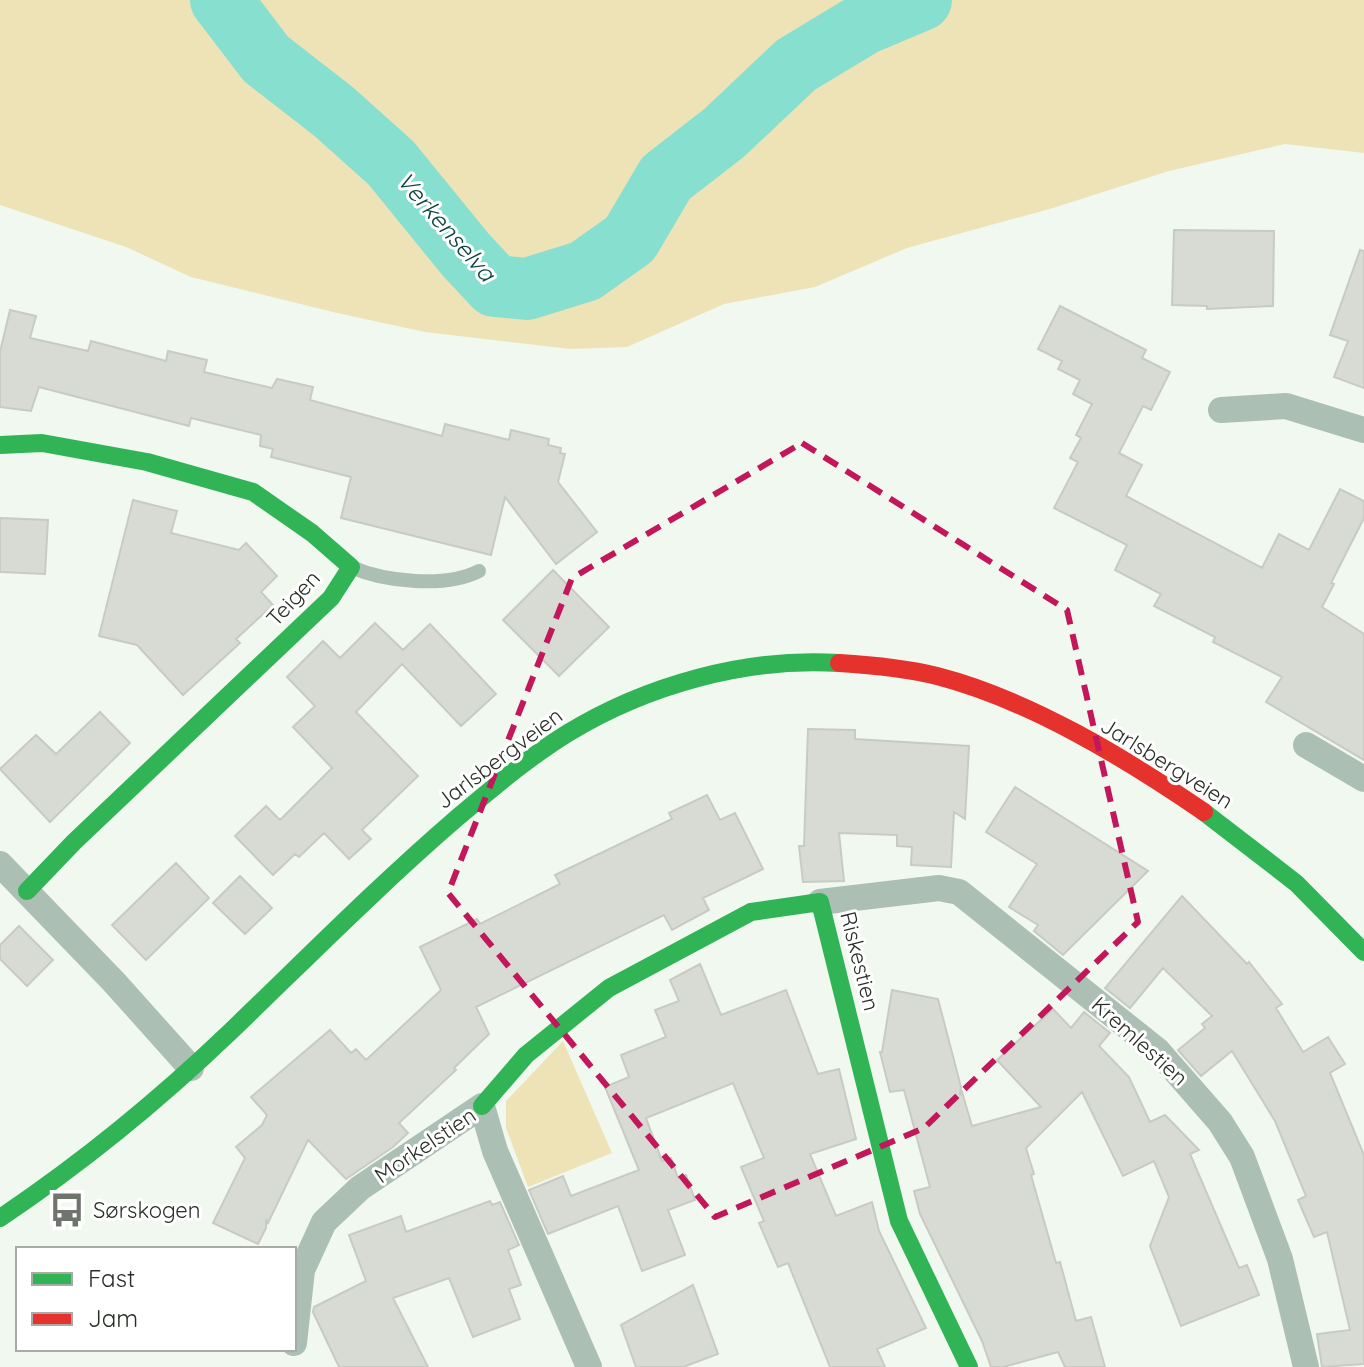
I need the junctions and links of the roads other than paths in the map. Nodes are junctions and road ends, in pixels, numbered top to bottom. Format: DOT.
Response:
graph roads {
  1 [pos="1221,410"];
  2 [pos="1364,430"];
  3 [pos="0,445"];
  4 [pos="351,567"];
  5 [pos="479,571"];
  6 [pos="1306,745"];
  7 [pos="1364,779"];
  8 [pos="0,864"];
  9 [pos="27,891"];
  10 [pos="820,902"];
  11 [pos="1364,952"];
  12 [pos="191,1068"];
  13 [pos="482,1106"];
  14 [pos="0,1218"];
  15 [pos="296,1325"];
  16 [pos="589,1367"];
  17 [pos="969,1367"];
  18 [pos="1306,1367"];
  1 -- 2 [label="street"];
  3 -- 4 [label="street, Teigen"];
  4 -- 5 [label="lane"];
  4 -- 9 [label="street, Teigen"];
  6 -- 7 [label="street"];
  8 -- 9 [label="street"];
  9 -- 12 [label="street"];
  10 -- 13 [label="street, Riskestien"];
  10 -- 17 [label="street, Riskestien"];
  10 -- 18 [label="street, Kremlestien"];
  11 -- 12 [label="street, Jarlsbergveien"];
  12 -- 14 [label="street, Jarlsbergveien"];
  13 -- 15 [label="street, Morkelstien"];
  13 -- 16 [label="street, Morkelstien"];
}
